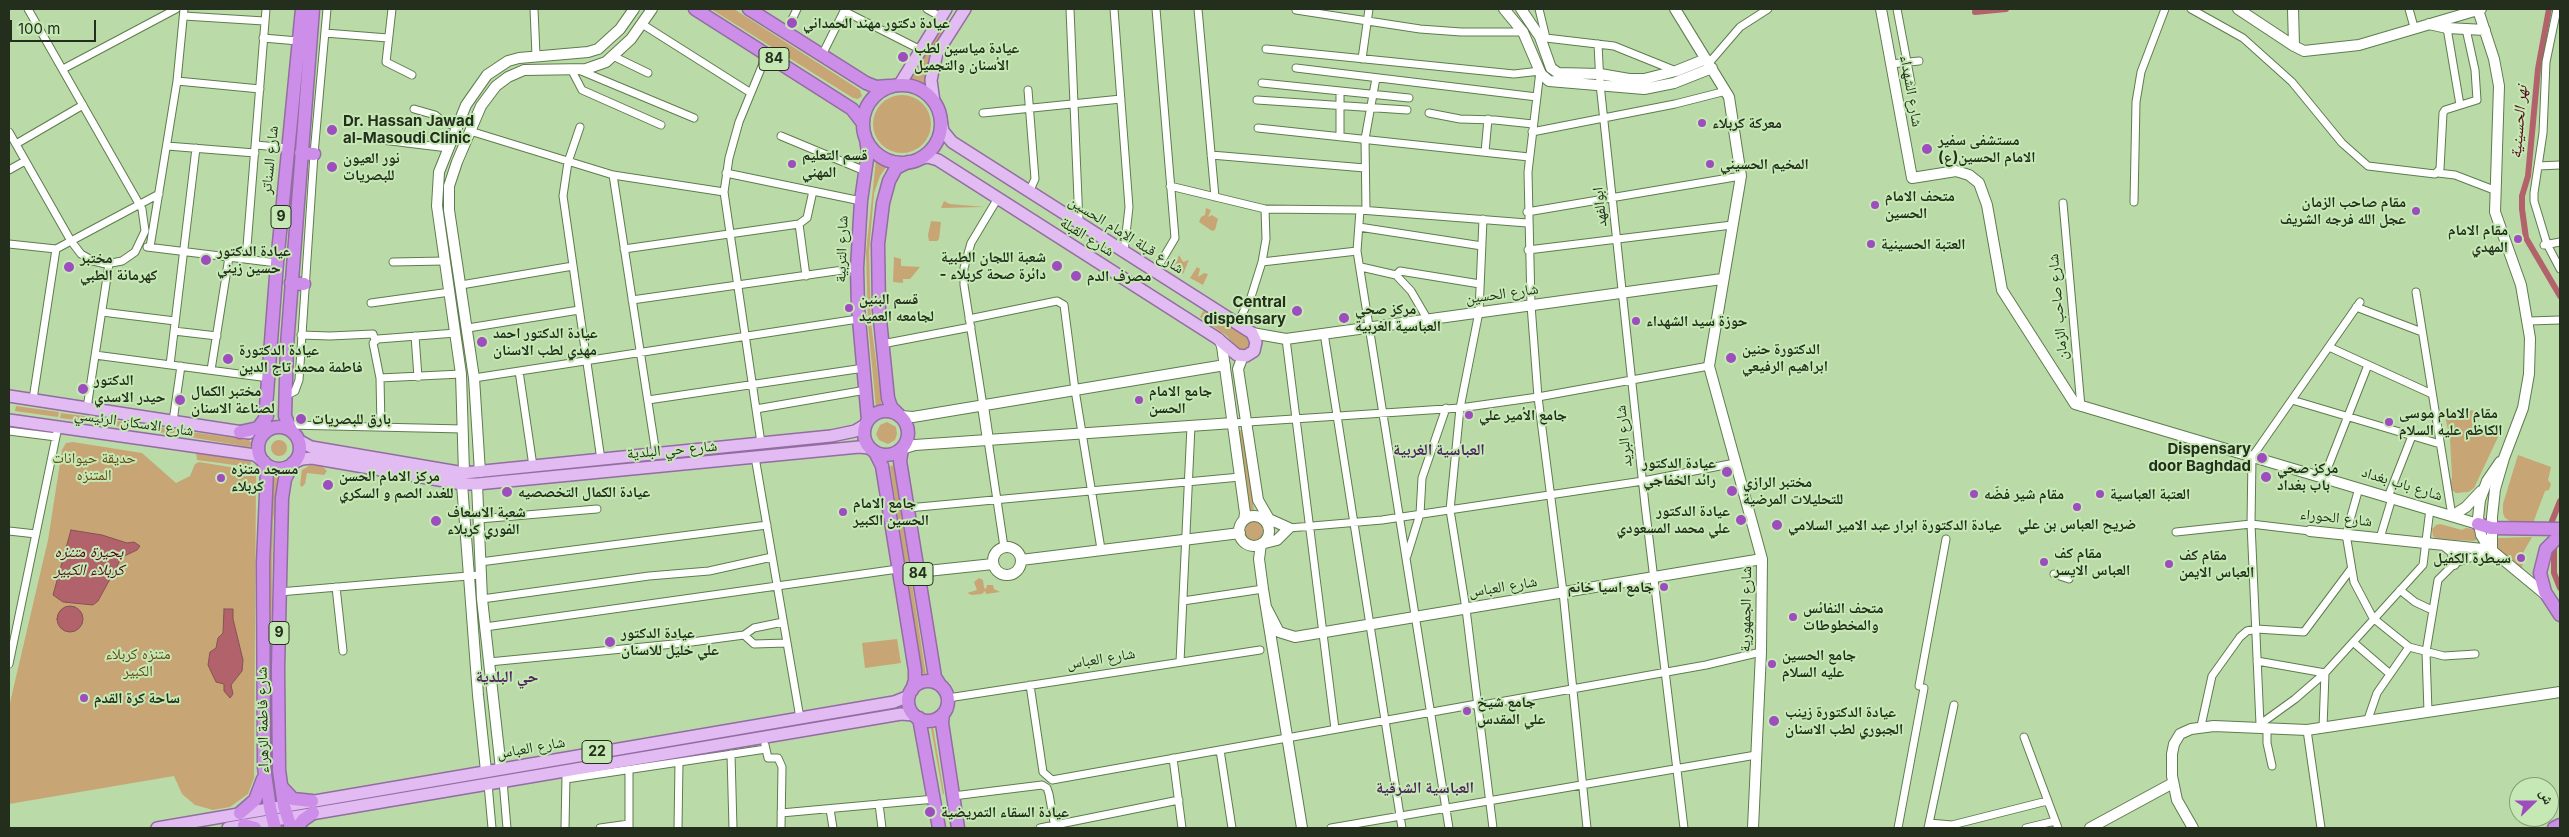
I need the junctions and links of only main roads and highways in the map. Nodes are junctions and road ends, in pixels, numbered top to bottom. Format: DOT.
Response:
graph roads {
  1 [pos="634,9"];
  2 [pos="652,9"];
  3 [pos="696,9"];
  4 [pos="749,9"];
  5 [pos="966,9"];
  6 [pos="1504,9"];
  7 [pos="1521,9"];
  8 [pos="1674,9"];
  9 [pos="1881,9"];
  10 [pos="2238,9"];
  11 [pos="2293,9"];
  12 [pos="2479,9"];
  13 [pos="2463,11"];
  14 [pos="307,13"];
  15 [pos="941,17"];
  16 [pos="2429,24"];
  17 [pos="950,30"];
  18 [pos="2485,30"];
  19 [pos="2294,46"];
  20 [pos="1709,64"];
  21 [pos="1600,79"];
  22 [pos="896,85"];
  23 [pos="934,102"];
  24 [pos="940,120"];
  25 [pos="862,122"];
  26 [pos="866,139"];
  27 [pos="914,161"];
  28 [pos="1722,279"];
  29 [pos="291,283"];
  30 [pos="304,284"];
  31 [pos="1183,289"];
  32 [pos="1206,304"];
  33 [pos="1171,308"];
  34 [pos="273,321"];
  35 [pos="1194,323"];
  36 [pos="288,324"];
  37 [pos="1252,333"];
  38 [pos="1217,338"];
  39 [pos="1286,339"];
  40 [pos="272,344"];
  41 [pos="287,345"];
  42 [pos="1243,356"];
  43 [pos="1225,365"];
  44 [pos="9,396"];
  45 [pos="983,406"];
  46 [pos="2081,407"];
  47 [pos="268,413"];
  48 [pos="900,416"];
  49 [pos="866,423"];
  50 [pos="1233,423"];
  51 [pos="9,428"];
  52 [pos="240,432"];
  53 [pos="292,432"];
  54 [pos="264,433"];
  55 [pos="831,436"];
  56 [pos="988,440"];
  57 [pos="833,450"];
  58 [pos="872,450"];
  59 [pos="901,455"];
  60 [pos="2504,458"];
  61 [pos="397,461"];
  62 [pos="262,462"];
  63 [pos="293,463"];
  64 [pos="480,472"];
  65 [pos="396,473"];
  66 [pos="463,478"];
  67 [pos="477,484"];
  68 [pos="2484,488"];
  69 [pos="2452,516"];
  70 [pos="1244,520"];
  71 [pos="2478,524"];
  72 [pos="2491,528"];
  73 [pos="2310,531"];
  74 [pos="2557,531"];
  75 [pos="1240,533"];
  76 [pos="1261,544"];
  77 [pos="2443,545"];
  78 [pos="2492,550"];
  79 [pos="1762,559"];
  80 [pos="1021,560"];
  81 [pos="993,564"];
  82 [pos="2454,564"];
  83 [pos="918,572"];
  84 [pos="2548,596"];
  85 [pos="1266,607"];
  86 [pos="2560,614"];
  87 [pos="262,661"];
  88 [pos="278,663"];
  89 [pos="262,676"];
  90 [pos="278,677"];
  91 [pos="940,685"];
  92 [pos="2560,692"];
  93 [pos="911,693"];
  94 [pos="943,714"];
  95 [pos="917,716"];
  96 [pos="264,767"];
  97 [pos="501,769"];
  98 [pos="486,771"];
  99 [pos="2173,783"];
  100 [pos="281,786"];
  101 [pos="953,799"];
  102 [pos="935,801"];
  103 [pos="312,807"];
  104 [pos="240,813"];
  105 [pos="288,817"];
  106 [pos="272,819"];
  107 [pos="2560,824"];
  108 [pos="958,826"];
  109 [pos="249,827"];
  110 [pos="939,827"];
  111 [pos="157,828"];
  112 [pos="228,828"];
  113 [pos="297,828"];
  114 [pos="1302,828"];
  115 [pos="1753,828"];
  116 [pos="2090,828"];
  117 [pos="2192,828"];
  118 [pos="2554,828"];
  1 -- 66 [label="main road"];
  2 -- 64 [label="main road"];
  3 -- 25 [label="highway, 84"];
  4 -- 22 [label="highway, 84"];
  5 -- 17 [label="main road"];
  6 -- 21 [label="main road"];
  7 -- 21 [label="main road"];
  8 -- 20 [label="main road"];
  9 -- 46 [label="main road, شارع الشهداء"];
  10 -- 19 [label="main road"];
  11 -- 19 [label="main road"];
  12 -- 13 [label="main road"];
  12 -- 18 [label="main road"];
  13 -- 16 [label="main road"];
  14 -- 29 [label="highway, شارع السناتر / 9"];
  14 -- 34 [label="highway, شارع السناتر / 9"];
  15 -- 17 [label="main road"];
  15 -- 22 [label="main road"];
  16 -- 18 [label="main road"];
  16 -- 19 [label="main road"];
  17 -- 23 [label="main road"];
  18 -- 60 [label="main road"];
  20 -- 21 [label="main road"];
  20 -- 21 [label="main road"];
  20 -- 28 [label="main road, شارع الجمهورية"];
  22 -- 23 [label="highway, 84"];
  22 -- 25 [label="highway"];
  23 -- 24 [label="highway"];
  24 -- 27 [label="highway, 84"];
  24 -- 31 [label="main road, شارع قبلة الإمام الحسين"];
  25 -- 26 [label="highway, 84"];
  26 -- 27 [label="highway"];
  26 -- 49 [label="highway, شارع التربية / 84"];
  27 -- 33 [label="main road, شارع القبلة"];
  27 -- 48 [label="highway, 84"];
  28 -- 39 [label="main road, شارع الحسين"];
  28 -- 79 [label="main road, شارع الجمهورية"];
  29 -- 30 [label="highway"];
  29 -- 36 [label="highway, شارع السناتر / 9"];
  31 -- 32 [label="main road, شارع قبلة الإمام الحسين"];
  31 -- 33 [label="main road"];
  32 -- 35 [label="main road"];
  32 -- 37 [label="main road, شارع قبلة الإمام الحسين"];
  33 -- 35 [label="main road, شارع القبلة"];
  34 -- 36 [label="highway"];
  34 -- 40 [label="highway, شارع السناتر / 9"];
  35 -- 38 [label="main road, شارع القبلة"];
  36 -- 41 [label="highway, شارع السناتر / 9"];
  37 -- 39 [label="main road, شارع قبلة الإمام الحسين"];
  37 -- 42 [label="main road"];
  38 -- 42 [label="main road, شارع القبلة"];
  38 -- 43 [label="main road"];
  40 -- 41 [label="highway"];
  40 -- 47 [label="highway, شارع السناتر / 9"];
  41 -- 53 [label="highway, شارع السناتر / 9"];
  42 -- 76 [label="main road"];
  43 -- 45 [label="main road"];
  43 -- 50 [label="main road"];
  44 -- 52 [label="main road, شارع الاسكان الرئيسي"];
  45 -- 48 [label="main road"];
  45 -- 56 [label="main road"];
  46 -- 69 [label="main road, شارع باب بغداد"];
  47 -- 52 [label="highway"];
  47 -- 54 [label="highway, شارع السناتر / 9"];
  48 -- 49 [label="highway"];
  48 -- 59 [label="highway, 84"];
  49 -- 55 [label="main road, شارع حي البلدية"];
  49 -- 58 [label="highway, 84"];
  50 -- 56 [label="main road"];
  50 -- 70 [label="main road"];
  51 -- 62 [label="main road, شارع الاسكان الرئيسي"];
  52 -- 54 [label="main road, شارع الاسكان الرئيسي"];
  53 -- 54 [label="highway"];
  53 -- 61 [label="main road"];
  53 -- 63 [label="highway, 9"];
  54 -- 62 [label="highway, 9"];
  55 -- 57 [label="main road"];
  55 -- 64 [label="main road, شارع حي البلدية"];
  56 -- 59 [label="main road"];
  57 -- 58 [label="main road, شارع حي البلدية"];
  57 -- 67 [label="main road, شارع حي البلدية"];
  58 -- 59 [label="highway"];
  58 -- 93 [label="highway, 84"];
  59 -- 83 [label="highway, 84"];
  60 -- 68 [label="main road"];
  60 -- 72 [label="main road"];
  61 -- 65 [label="main road"];
  61 -- 66 [label="main road"];
  62 -- 63 [label="highway"];
  62 -- 87 [label="highway, شارع فاطمة الزهراء / 9"];
  63 -- 65 [label="main road"];
  63 -- 88 [label="highway, شارع فاطمة الزهراء / 9"];
  64 -- 66 [label="main road, شارع حي البلدية"];
  65 -- 66 [label="main road"];
  66 -- 67 [label="main road, شارع حي البلدية"];
  66 -- 98 [label="main road"];
  67 -- 97 [label="main road"];
  68 -- 69 [label="main road"];
  68 -- 71 [label="main road"];
  69 -- 71 [label="main road, شارع باب بغداد"];
  70 -- 75 [label="main road"];
  70 -- 76 [label="main road"];
  71 -- 72 [label="highway"];
  71 -- 78 [label="main road"];
  72 -- 74 [label="highway"];
  72 -- 78 [label="main road"];
  73 -- 77 [label="main road, شارع الحوراء"];
  74 -- 84 [label="highway"];
  75 -- 76 [label="main road"];
  75 -- 80 [label="main road"];
  76 -- 85 [label="main road"];
  77 -- 78 [label="main road, شارع الحوراء"];
  77 -- 82 [label="main road"];
  78 -- 84 [label="main road"];
  79 -- 85 [label="main road, شارع العباس"];
  79 -- 115 [label="main road, شارع الجمهورية"];
  80 -- 81 [label="main road"];
  80 -- 81 [label="main road"];
  81 -- 83 [label="main road"];
  83 -- 91 [label="highway, 84"];
  84 -- 86 [label="highway"];
  85 -- 114 [label="main road"];
  87 -- 88 [label="highway"];
  87 -- 89 [label="highway, شارع فاطمة الزهراء / 9"];
  88 -- 90 [label="highway, شارع فاطمة الزهراء / 9"];
  89 -- 90 [label="highway"];
  89 -- 96 [label="highway, شارع فاطمة الزهراء / 9"];
  90 -- 100 [label="highway, شارع فاطمة الزهراء / 9"];
  91 -- 93 [label="highway"];
  91 -- 94 [label="highway, 84"];
  92 -- 99 [label="main road"];
  93 -- 95 [label="highway, 84"];
  93 -- 97 [label="main road, شارع العباس / 22"];
  94 -- 95 [label="highway"];
  94 -- 101 [label="highway"];
  95 -- 102 [label="highway, 84"];
  95 -- 103 [label="main road, شارع العباس"];
  96 -- 104 [label="highway"];
  96 -- 106 [label="highway, شارع فاطمة الزهراء / 9"];
  97 -- 98 [label="main road, شارع العباس / 22"];
  98 -- 103 [label="main road, شارع العباس / 22"];
  99 -- 116 [label="main road"];
  99 -- 117 [label="main road"];
  100 -- 103 [label="highway"];
  100 -- 105 [label="highway, شارع فاطمة الزهراء / 9"];
  101 -- 102 [label="highway"];
  101 -- 108 [label="highway"];
  102 -- 110 [label="highway, 84"];
  103 -- 105 [label="main road, شارع العباس / 22"];
  103 -- 113 [label="highway"];
  104 -- 106 [label="main road, شارع العباس"];
  104 -- 111 [label="main road, شارع العباس"];
  105 -- 106 [label="main road, شارع العباس / 22"];
  106 -- 109 [label="main road, شارع العباس"];
  107 -- 118 [label="highway"];
  109 -- 112 [label="main road, شارع العباس"];
}
